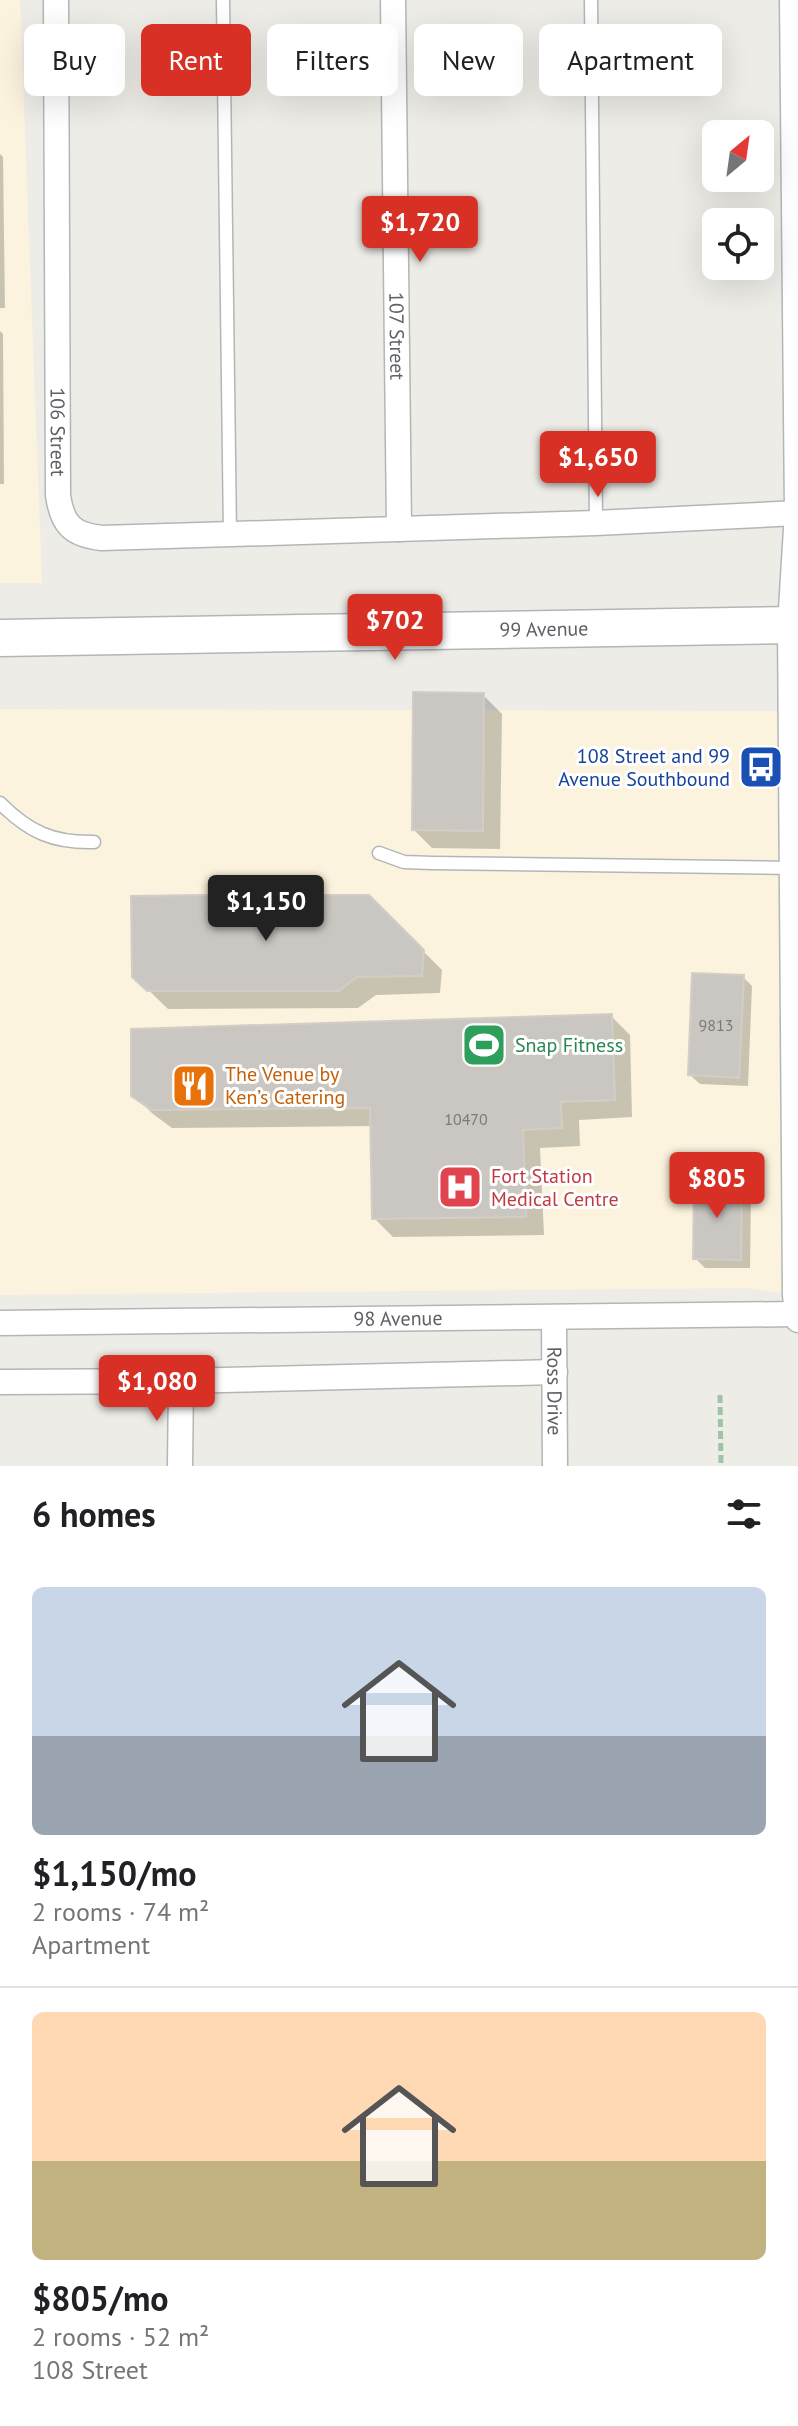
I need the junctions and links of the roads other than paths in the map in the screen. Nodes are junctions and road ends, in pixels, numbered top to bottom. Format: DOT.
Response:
graph roads {
  1 [pos="56,0"];
  2 [pos="223,0"];
  3 [pos="393,0"];
  4 [pos="591,0"];
  5 [pos="792,0"];
  6 [pos="798,513"];
  7 [pos="596,523"];
  8 [pos="399,529"];
  9 [pos="230,534"];
  10 [pos="794,625"];
  11 [pos="0,638"];
  12 [pos="0,803"];
  13 [pos="94,842"];
  14 [pos="379,853"];
  15 [pos="792,868"];
  16 [pos="554,1317"];
  17 [pos="797,1317"];
  18 [pos="0,1323"];
  19 [pos="555,1372"];
  20 [pos="181,1381"];
  21 [pos="0,1382"];
  22 [pos="180,1466"];
  23 [pos="555,1466"];
  1 -- 9 [label="street, 106 Street"];
  2 -- 9 [label="lane"];
  3 -- 8 [label="street, 107 Street"];
  4 -- 7 [label="lane"];
  5 -- 6 [label="street"];
  6 -- 7 [label="street, 106 Street"];
  6 -- 10 [label="street"];
  7 -- 8 [label="street, 106 Street"];
  8 -- 9 [label="street, 106 Street"];
  10 -- 11 [label="main road, 99 Avenue"];
  10 -- 15 [label="street"];
  12 -- 13 [label="lane"];
  14 -- 15 [label="lane"];
  15 -- 17 [label="street"];
  16 -- 17 [label="street, 98 Avenue"];
  16 -- 18 [label="street, 98 Avenue"];
  16 -- 19 [label="street, Ross Drive"];
  19 -- 20 [label="street"];
  19 -- 23 [label="street, Ross Drive"];
  20 -- 21 [label="street"];
  20 -- 22 [label="street"];
}
